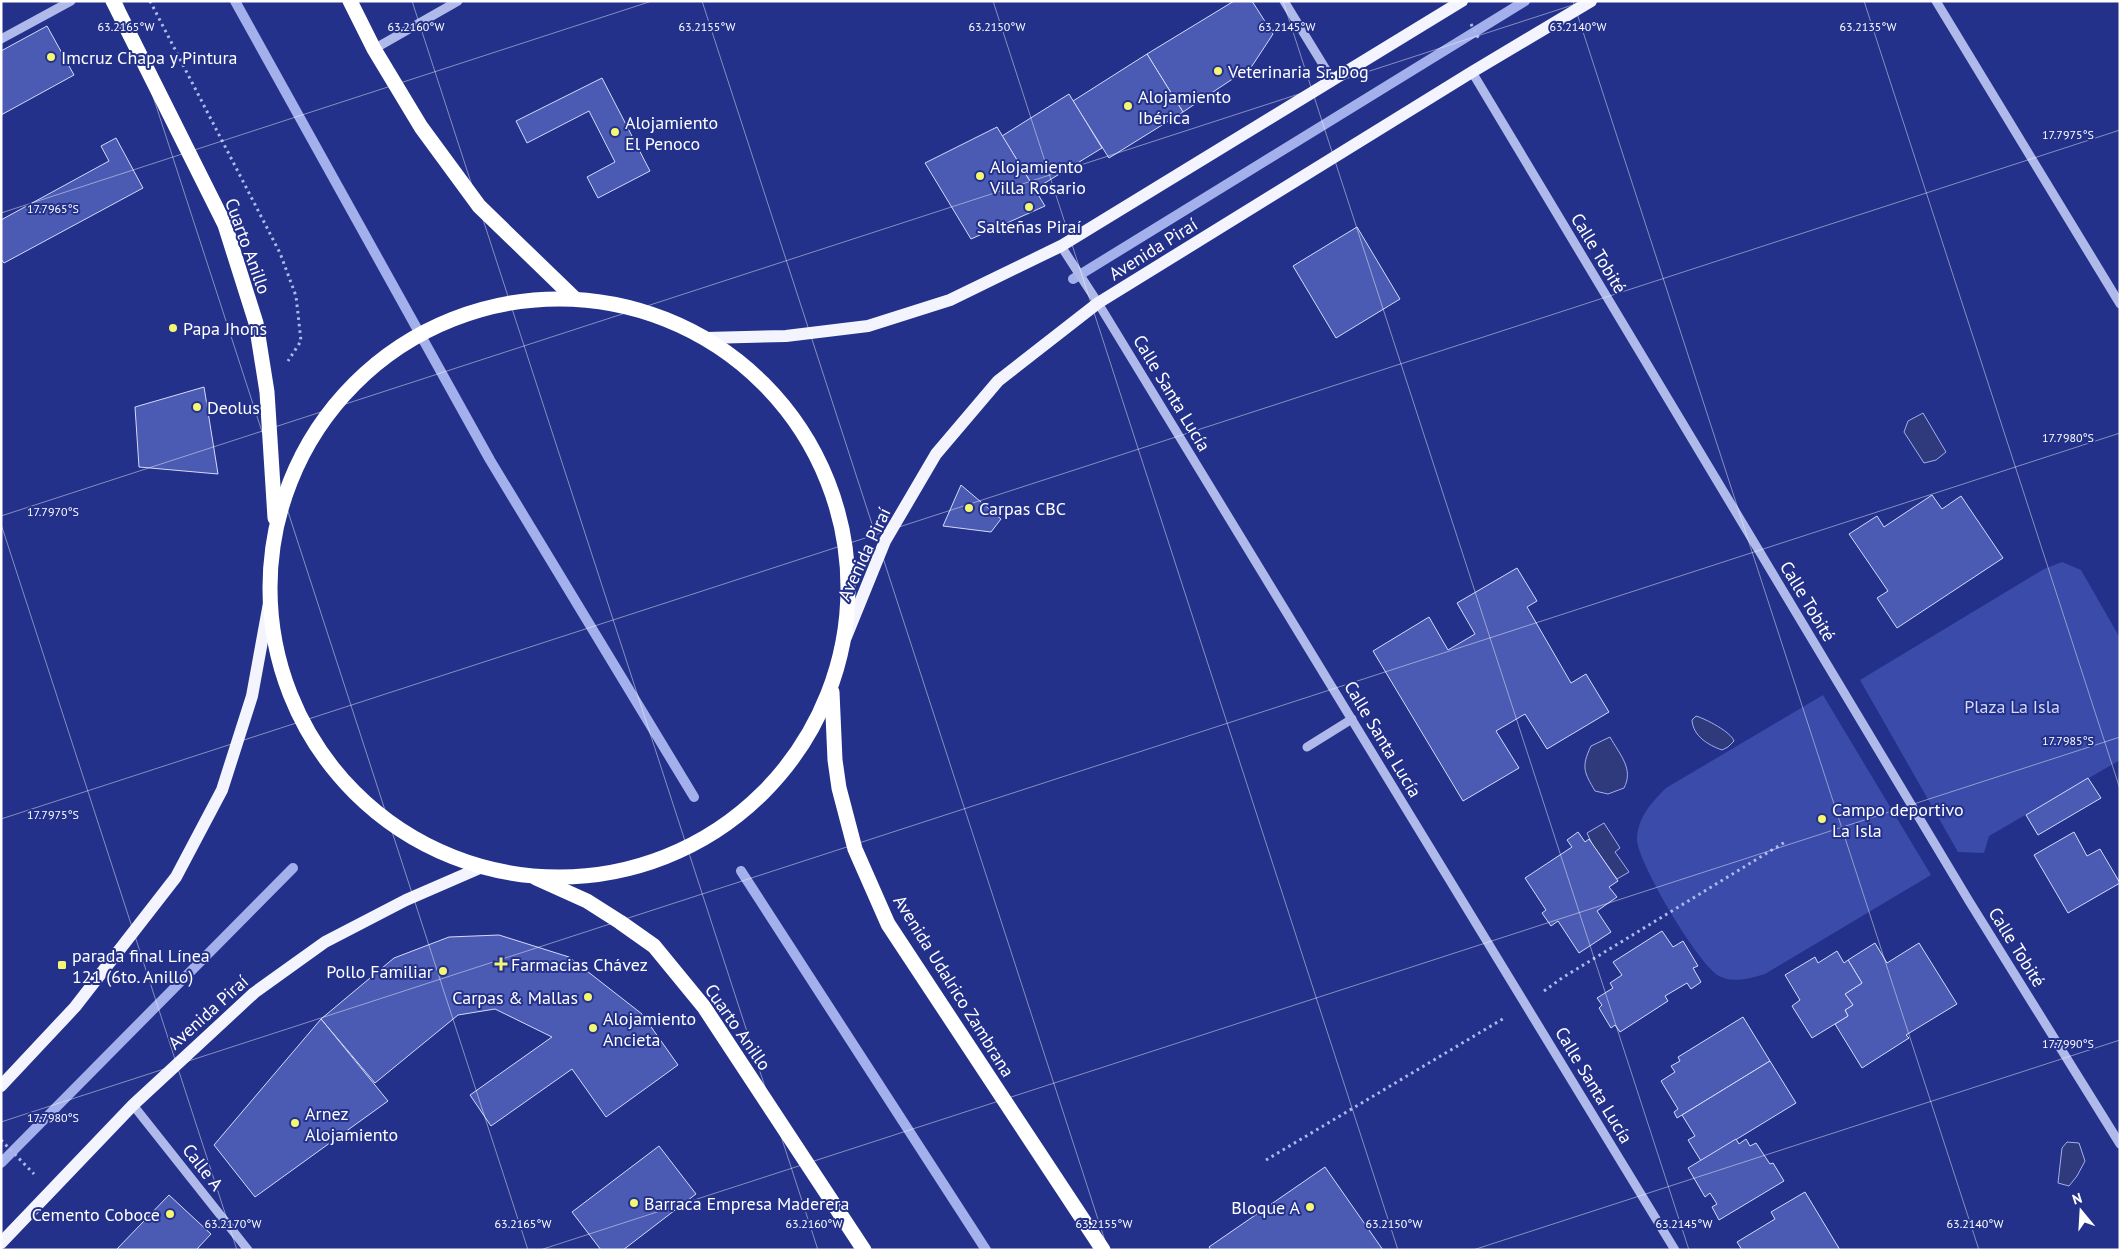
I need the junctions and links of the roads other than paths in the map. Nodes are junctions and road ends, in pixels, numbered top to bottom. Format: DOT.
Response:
graph roads {
  1 [pos="70,1"];
  2 [pos="113,1"];
  3 [pos="350,1"];
  4 [pos="458,1"];
  5 [pos="1284,1"];
  6 [pos="1462,1"];
  7 [pos="1590,1"];
  8 [pos="1936,1"];
  9 [pos="1,39"];
  10 [pos="374,49"];
  11 [pos="1472,72"];
  12 [pos="1333,81"];
  13 [pos="1064,250"];
  14 [pos="574,298"];
  15 [pos="1095,298"];
  16 [pos="2120,304"];
  17 [pos="706,338"];
  18 [pos="276,525"];
  19 [pos="269,603"];
  20 [pos="846,636"];
  21 [pos="832,690"];
  22 [pos="1352,719"];
  23 [pos="1307,747"];
  24 [pos="482,867"];
  25 [pos="533,876"];
  26 [pos="1,1086"];
  27 [pos="133,1105"];
  28 [pos="2120,1144"];
  29 [pos="1,1242"];
  30 [pos="248,1250"];
  31 [pos="864,1250"];
  32 [pos="1103,1250"];
  33 [pos="1675,1250"];
  1 -- 9 [label="street"];
  2 -- 18 [label="highway, Cuarto Anillo"];
  3 -- 10 [label="highway"];
  4 -- 10 [label="street"];
  5 -- 12 [label="street"];
  6 -- 12 [label="main road"];
  7 -- 11 [label="main road, Avenida Piraí"];
  8 -- 16 [label="street"];
  10 -- 14 [label="highway"];
  11 -- 15 [label="main road, Avenida Piraí"];
  11 -- 28 [label="street, Calle Tobité"];
  12 -- 13 [label="main road"];
  13 -- 15 [label="street, Calle Santa Lucía"];
  13 -- 17 [label="main road"];
  14 -- 17 [label="highway"];
  14 -- 18 [label="highway"];
  15 -- 20 [label="main road, Avenida Piraí"];
  15 -- 22 [label="street, Calle Santa Lucía"];
  17 -- 20 [label="highway"];
  18 -- 19 [label="highway"];
  19 -- 24 [label="highway"];
  19 -- 26 [label="main road"];
  20 -- 21 [label="highway"];
  21 -- 25 [label="highway"];
  21 -- 32 [label="highway, Avenida Udalrico Zambrana"];
  22 -- 23 [label="street"];
  22 -- 33 [label="street, Calle Santa Lucía"];
  24 -- 25 [label="highway"];
  24 -- 27 [label="main road, Avenida Piraí"];
  25 -- 31 [label="highway, Cuarto Anillo"];
  27 -- 29 [label="main road, Avenida Piraí"];
  27 -- 30 [label="street, Calle A"];
}
